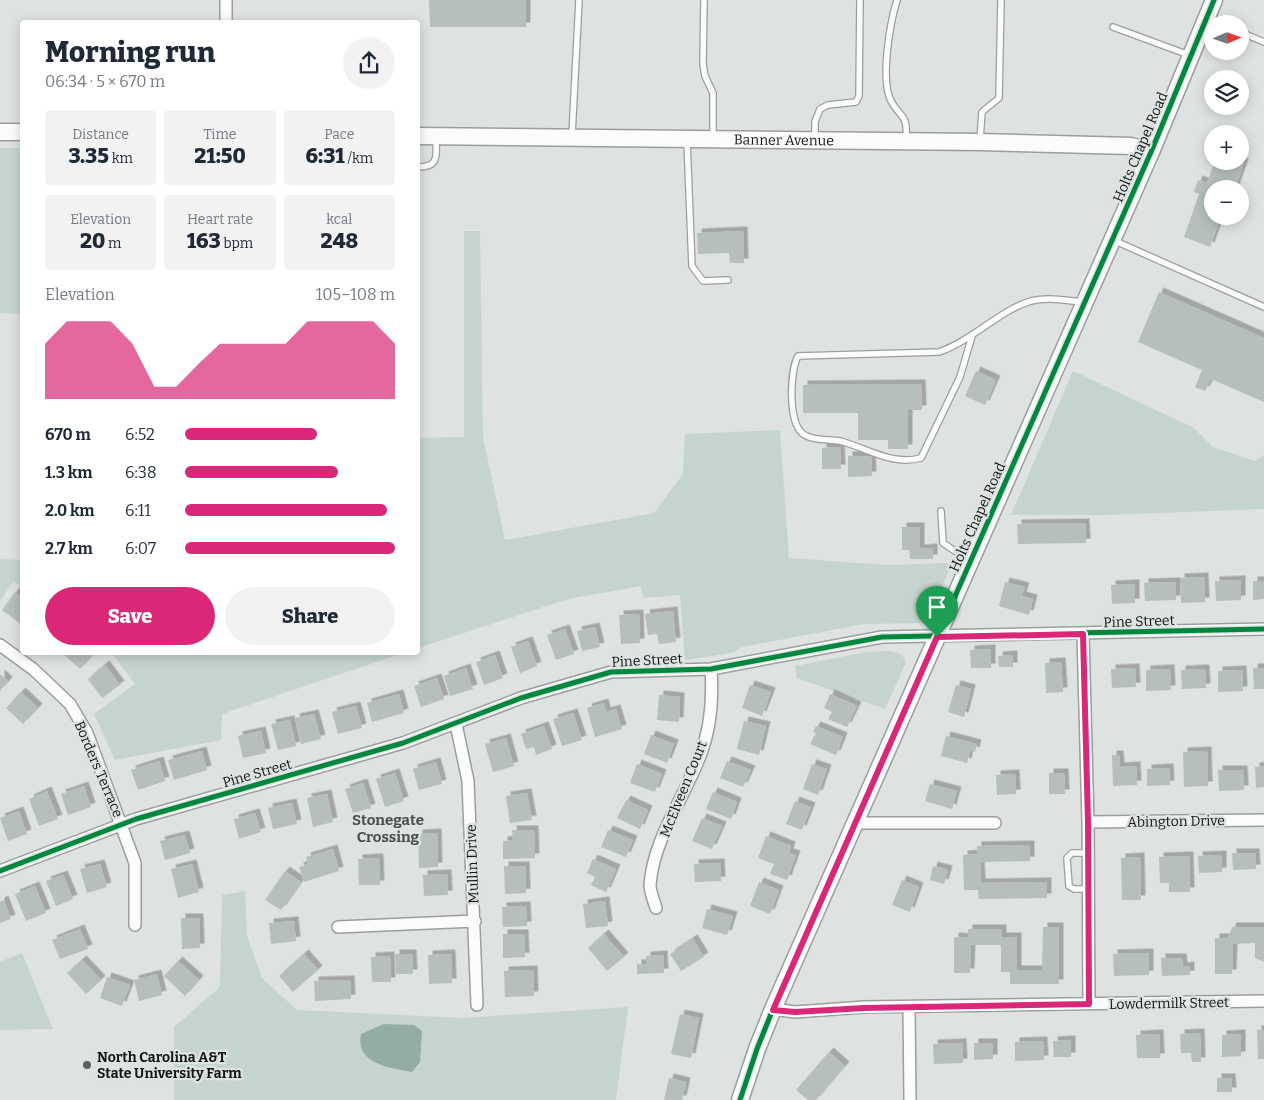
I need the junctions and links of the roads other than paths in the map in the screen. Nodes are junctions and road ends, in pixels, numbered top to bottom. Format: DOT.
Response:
graph roads {
  1 [pos="226,0"];
  2 [pos="579,0"];
  3 [pos="704,0"];
  4 [pos="860,0"];
  5 [pos="897,0"];
  6 [pos="1002,0"];
  7 [pos="1214,0"];
  8 [pos="1207,15"];
  9 [pos="226,20"];
  10 [pos="1204,24"];
  11 [pos="1114,26"];
  12 [pos="1249,36"];
  13 [pos="1264,42"];
  14 [pos="1191,56"];
  15 [pos="0,132"];
  16 [pos="20,132"];
  17 [pos="420,136"];
  18 [pos="436,136"];
  19 [pos="572,138"];
  20 [pos="687,139"];
  21 [pos="713,139"];
  22 [pos="815,140"];
  23 [pos="906,141"];
  24 [pos="980,142"];
  25 [pos="1151,152"];
  26 [pos="420,167"];
  27 [pos="1112,239"];
  28 [pos="728,280"];
  29 [pos="1084,302"];
  30 [pos="1264,307"];
  31 [pos="972,336"];
  32 [pos="941,511"];
  33 [pos="970,561"];
  34 [pos="1264,629"];
  35 [pos="1083,634"];
  36 [pos="937,637"];
  37 [pos="0,645"];
  38 [pos="711,668"];
  39 [pos="456,724"];
  40 [pos="1264,820"];
  41 [pos="995,822"];
  42 [pos="1088,822"];
  43 [pos="855,823"];
  44 [pos="122,824"];
  45 [pos="1088,853"];
  46 [pos="0,871"];
  47 [pos="1088,889"];
  48 [pos="656,908"];
  49 [pos="475,921"];
  50 [pos="134,925"];
  51 [pos="338,927"];
  52 [pos="1264,1001"];
  53 [pos="1089,1004"];
  54 [pos="478,1005"];
  55 [pos="909,1007"];
  56 [pos="773,1010"];
  57 [pos="740,1100"];
  58 [pos="910,1100"];
  1 -- 9 [label="street"];
  2 -- 19 [label="lane"];
  3 -- 21 [label="lane"];
  4 -- 22 [label="lane"];
  5 -- 23 [label="lane"];
  6 -- 24 [label="lane"];
  7 -- 8 [label="street, Holts Chapel Road"];
  10 -- 14 [label="street, Holts Chapel Road"];
  11 -- 14 [label="lane"];
  12 -- 13 [label="lane"];
  14 -- 25 [label="street, Holts Chapel Road"];
  15 -- 16 [label="street"];
  17 -- 18 [label="street, Banner Avenue"];
  18 -- 19 [label="street, Banner Avenue"];
  18 -- 26 [label="lane"];
  19 -- 20 [label="street, Banner Avenue"];
  20 -- 21 [label="street, Banner Avenue"];
  20 -- 28 [label="lane"];
  21 -- 22 [label="street, Banner Avenue"];
  22 -- 23 [label="street, Banner Avenue"];
  23 -- 24 [label="street, Banner Avenue"];
  24 -- 25 [label="street, Banner Avenue"];
  25 -- 27 [label="street, Holts Chapel Road"];
  27 -- 29 [label="street, Holts Chapel Road"];
  27 -- 30 [label="lane"];
  29 -- 31 [label="lane"];
  29 -- 33 [label="street, Holts Chapel Road"];
  31 -- 31 [label="lane"];
  32 -- 33 [label="lane"];
  33 -- 36 [label="street, Holts Chapel Road"];
  34 -- 35 [label="street, Pine Street"];
  35 -- 36 [label="street, Pine Street"];
  35 -- 42 [label="street"];
  36 -- 38 [label="street, Pine Street"];
  36 -- 43 [label="street, Holts Chapel Road"];
  37 -- 44 [label="street, Borders Terrace"];
  38 -- 39 [label="street, Pine Street"];
  38 -- 48 [label="street, McElveen Court"];
  39 -- 44 [label="street, Pine Street"];
  39 -- 49 [label="street, Mullin Drive"];
  40 -- 42 [label="street, Abington Drive"];
  41 -- 43 [label="street"];
  42 -- 45 [label="street"];
  43 -- 56 [label="street, Holts Chapel Road"];
  44 -- 46 [label="street, Pine Street"];
  44 -- 50 [label="street, Borders Terrace"];
  45 -- 47 [label="street"];
  45 -- 47 [label="lane"];
  47 -- 53 [label="street"];
  49 -- 51 [label="street"];
  49 -- 54 [label="street, Mullin Drive"];
  52 -- 53 [label="street, Lowdermilk Street"];
  53 -- 55 [label="street, Lowdermilk Street"];
  55 -- 56 [label="street, Lowdermilk Street"];
  55 -- 58 [label="street"];
  56 -- 57 [label="street, Holts Chapel Road"];
}
